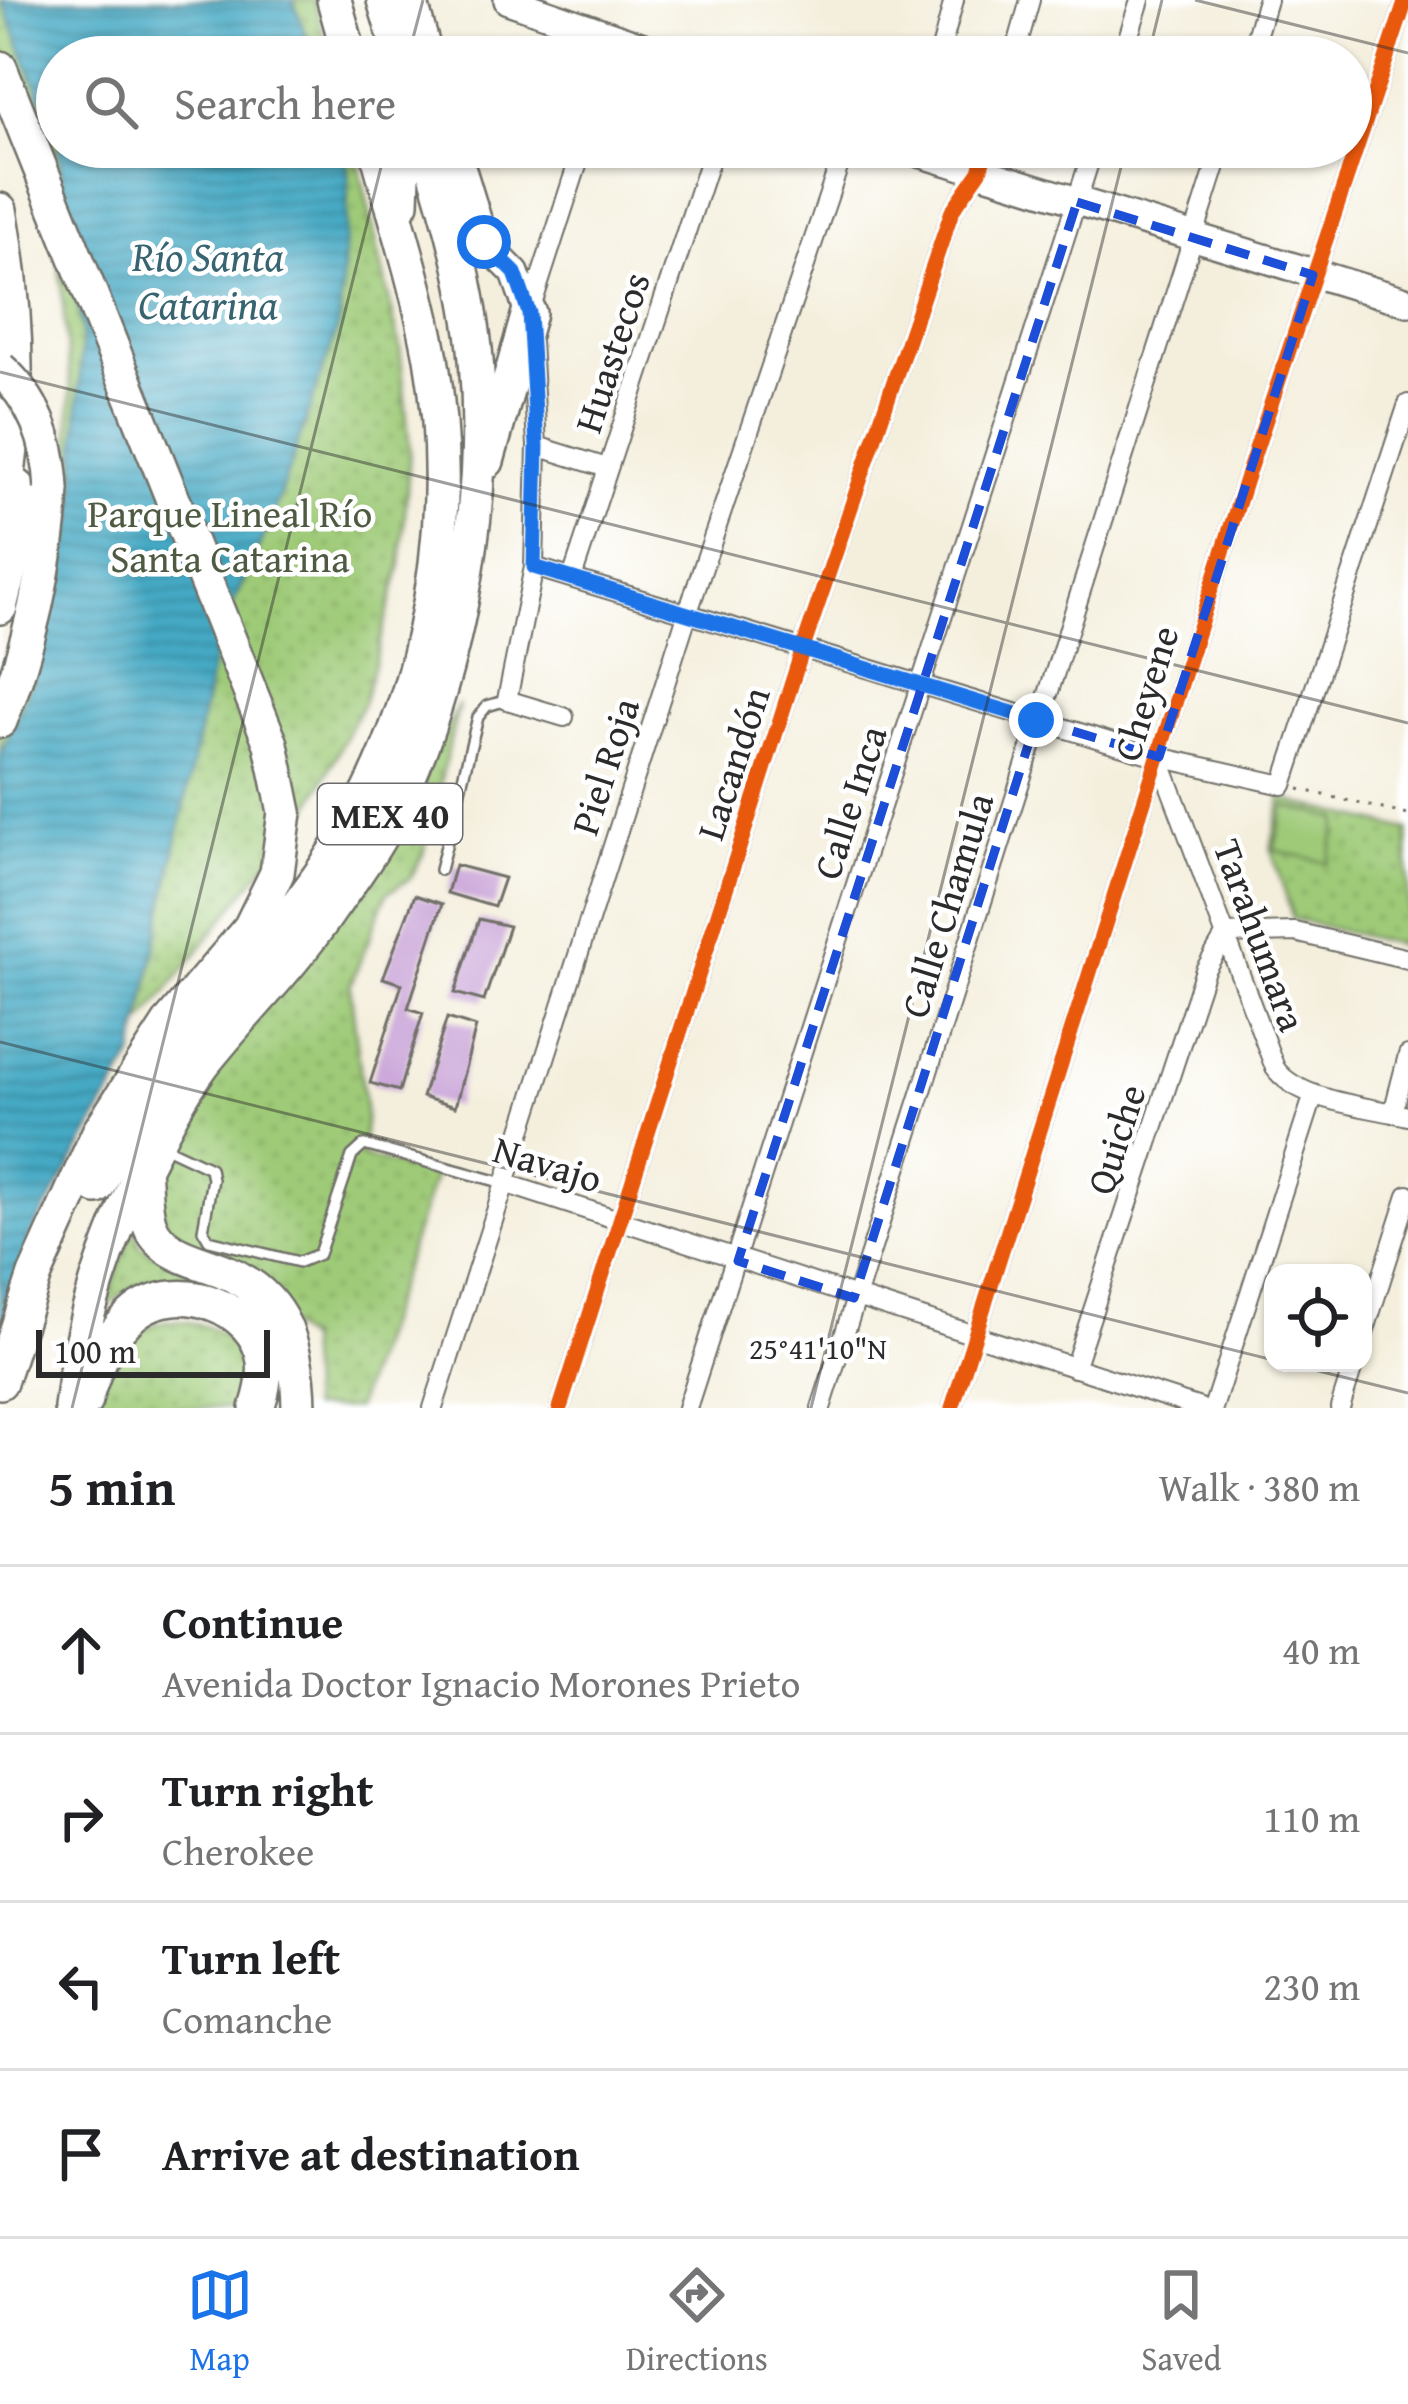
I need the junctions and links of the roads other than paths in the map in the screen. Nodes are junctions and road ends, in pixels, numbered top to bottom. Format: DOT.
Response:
graph roads {
  1 [pos="334,0"];
  2 [pos="384,0"];
  3 [pos="413,0"];
  4 [pos="508,0"];
  5 [pos="954,0"];
  6 [pos="1030,0"];
  7 [pos="1140,0"];
  8 [pos="1267,0"];
  9 [pos="1406,0"];
  10 [pos="344,36"];
  11 [pos="395,36"];
  12 [pos="423,36"];
  13 [pos="589,36"];
  14 [pos="945,36"];
  15 [pos="1020,36"];
  16 [pos="1129,36"];
  17 [pos="1256,36"];
  18 [pos="0,68"];
  19 [pos="1372,101"];
  20 [pos="36,158"];
  21 [pos="40,168"];
  22 [pos="382,168"];
  23 [pos="403,168"];
  24 [pos="433,168"];
  25 [pos="461,168"];
  26 [pos="576,168"];
  27 [pos="707,168"];
  28 [pos="838,168"];
  29 [pos="978,168"];
  30 [pos="1003,168"];
  31 [pos="1087,168"];
  32 [pos="1215,168"];
  33 [pos="1349,168"];
  34 [pos="1076,202"];
  35 [pos="0,210"];
  36 [pos="400,235"];
  37 [pos="1194,236"];
  38 [pos="1313,275"];
  39 [pos="1408,302"];
  40 [pos="529,313"];
  41 [pos="0,369"];
  42 [pos="1408,404"];
  43 [pos="11,444"];
  44 [pos="537,446"];
  45 [pos="607,468"];
  46 [pos="474,509"];
  47 [pos="0,517"];
  48 [pos="534,567"];
  49 [pos="572,578"];
  50 [pos="0,607"];
  51 [pos="688,611"];
  52 [pos="803,648"];
  53 [pos="921,684"];
  54 [pos="507,700"];
  55 [pos="2,717"];
  56 [pos="564,717"];
  57 [pos="1036,720"];
  58 [pos="1160,757"];
  59 [pos="440,870"];
  60 [pos="1226,934"];
  61 [pos="1408,959"];
  62 [pos="1408,1054"];
  63 [pos="1314,1094"];
  64 [pos="1401,1114"];
  65 [pos="150,1156"];
  66 [pos="504,1183"];
  67 [pos="1408,1195"];
  68 [pos="620,1220"];
  69 [pos="738,1261"];
  70 [pos="854,1298"];
  71 [pos="1372,1308"];
  72 [pos="974,1338"];
  73 [pos="1074,1368"];
  74 [pos="1351,1372"];
  75 [pos="0,1382"];
  76 [pos="11,1408"];
  77 [pos="71,1408"];
  78 [pos="82,1408"];
  79 [pos="257,1408"];
  80 [pos="299,1408"];
  81 [pos="433,1408"];
  82 [pos="560,1408"];
  83 [pos="687,1408"];
  84 [pos="820,1408"];
  85 [pos="952,1408"];
  86 [pos="1200,1408"];
  87 [pos="1213,1408"];
  88 [pos="1340,1408"];
  1 -- 10 [label="highway"];
  2 -- 11 [label="highway"];
  3 -- 12 [label="street"];
  4 -- 13 [label="street"];
  5 -- 14 [label="street"];
  6 -- 15 [label="street"];
  7 -- 16 [label="street"];
  8 -- 17 [label="street"];
  9 -- 19 [label="street, Cheyene"];
  18 -- 20 [label="highway"];
  21 -- 75 [label="highway"];
  22 -- 36 [label="highway, MEX 40"];
  23 -- 36 [label="highway"];
  24 -- 46 [label="highway, MEX 40"];
  25 -- 40 [label="street"];
  26 -- 40 [label="street"];
  27 -- 45 [label="street, Huastecos"];
  28 -- 51 [label="street, Piel Roja"];
  29 -- 52 [label="street, Lacandón"];
  30 -- 34 [label="street"];
  31 -- 34 [label="street, Calle Inca"];
  32 -- 37 [label="street, Calle Chamula"];
  33 -- 38 [label="street, Cheyene"];
  34 -- 37 [label="street"];
  34 -- 53 [label="street, Calle Inca"];
  35 -- 43 [label="highway"];
  36 -- 76 [label="highway, MEX 40"];
  37 -- 38 [label="street"];
  37 -- 57 [label="street, Calle Chamula"];
  38 -- 39 [label="street"];
  38 -- 58 [label="street, Cheyene"];
  40 -- 44 [label="street"];
  40 -- 46 [label="highway"];
  41 -- 55 [label="highway, bridge"];
  42 -- 58 [label="street"];
  43 -- 47 [label="highway"];
  43 -- 50 [label="highway"];
  44 -- 45 [label="street"];
  44 -- 48 [label="street"];
  45 -- 49 [label="street, Huastecos"];
  46 -- 65 [label="highway, MEX 40"];
  48 -- 49 [label="street"];
  48 -- 54 [label="street"];
  49 -- 51 [label="street"];
  51 -- 52 [label="street"];
  51 -- 66 [label="street, Piel Roja"];
  52 -- 53 [label="street"];
  52 -- 68 [label="street, Lacandón"];
  53 -- 57 [label="street"];
  53 -- 69 [label="street, Calle Inca"];
  54 -- 56 [label="street"];
  54 -- 59 [label="lane"];
  57 -- 58 [label="street"];
  57 -- 70 [label="street, Calle Chamula"];
  58 -- 60 [label="street, Tarahumara"];
  58 -- 72 [label="street, Cheyene"];
  60 -- 61 [label="street"];
  60 -- 63 [label="street, Tarahumara"];
  60 -- 73 [label="street, Quiche"];
  62 -- 64 [label="street"];
  63 -- 64 [label="street, Tarahumara"];
  63 -- 87 [label="street"];
  65 -- 66 [label="lane, Navajo"];
  65 -- 77 [label="highway, MEX 40"];
  65 -- 80 [label="highway"];
  66 -- 68 [label="street, Navajo"];
  66 -- 81 [label="street, Piel Roja"];
  67 -- 71 [label="street"];
  68 -- 69 [label="street, Navajo"];
  68 -- 82 [label="street, Lacandón"];
  69 -- 70 [label="street, Navajo"];
  69 -- 83 [label="street, Calle Inca"];
  70 -- 72 [label="street, Navajo"];
  70 -- 84 [label="street, Calle Chamula"];
  72 -- 73 [label="street, Navajo"];
  72 -- 85 [label="street, Cheyene"];
  73 -- 86 [label="street, Navajo"];
  74 -- 88 [label="street"];
  78 -- 79 [label="highway"];
}
